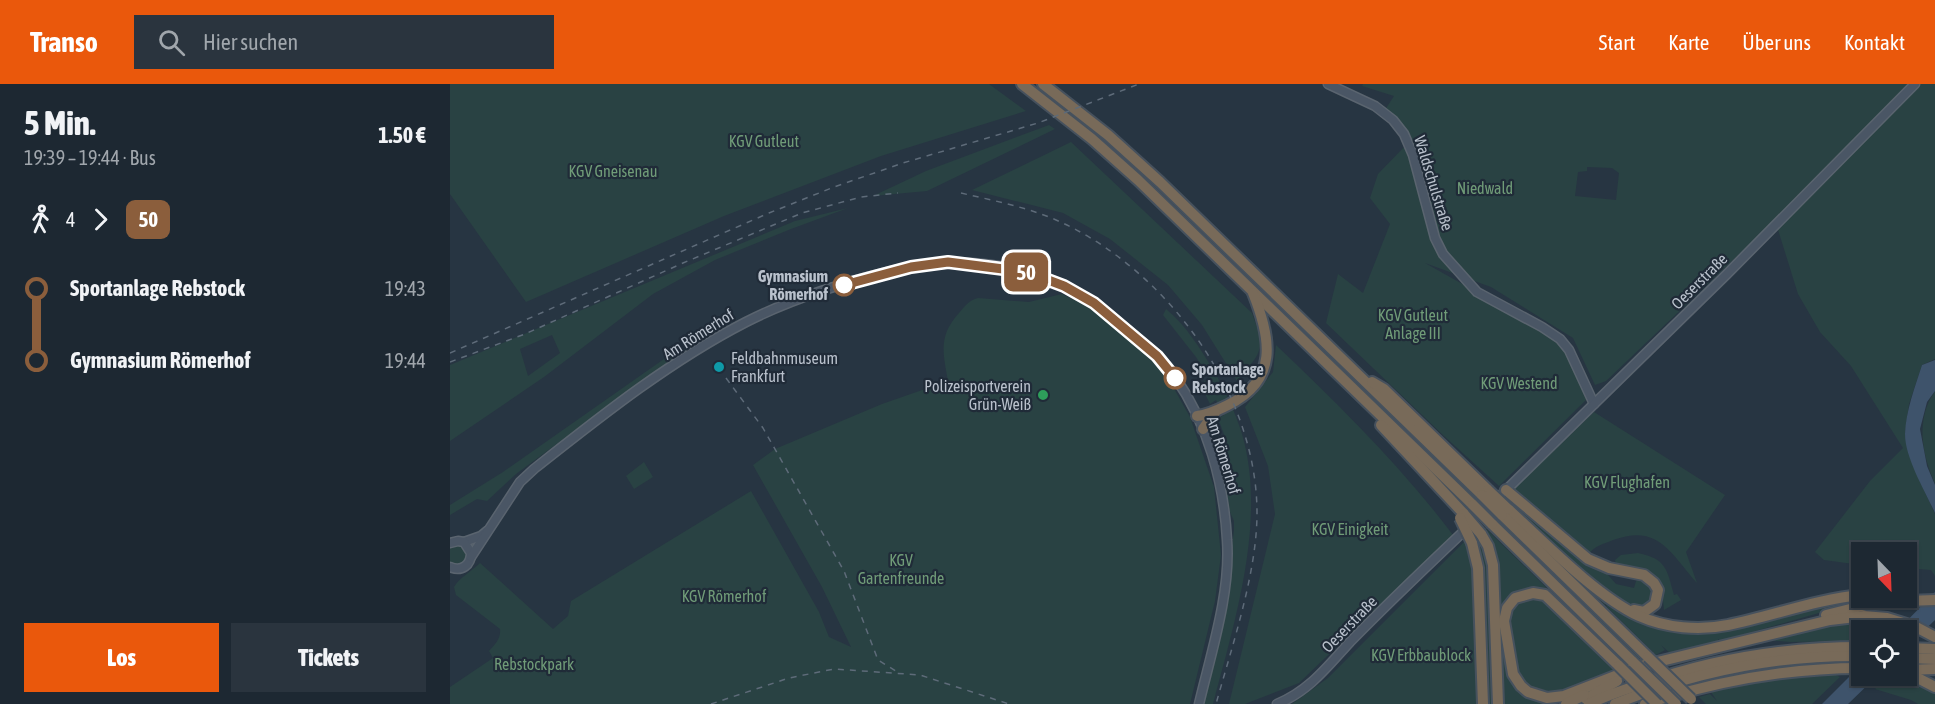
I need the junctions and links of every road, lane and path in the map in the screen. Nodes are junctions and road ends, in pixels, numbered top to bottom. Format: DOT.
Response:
graph roads {
  1 [pos="1022,84"];
  2 [pos="1043,84"];
  3 [pos="1328,84"];
  4 [pos="1915,84"];
  5 [pos="1250,287"];
  6 [pos="1323,359"];
  7 [pos="1594,404"];
  8 [pos="1215,411"];
  9 [pos="1197,416"];
  10 [pos="1203,429"];
  11 [pos="1503,493"];
  12 [pos="1505,512"];
  13 [pos="1462,516"];
  14 [pos="490,529"];
  15 [pos="1462,532"];
  16 [pos="450,534"];
  17 [pos="457,542"];
  18 [pos="471,557"];
  19 [pos="451,569"];
  20 [pos="1851,597"];
  21 [pos="1917,598"];
  22 [pos="1935,600"];
  23 [pos="1624,607"];
  24 [pos="1851,608"];
  25 [pos="1795,628"];
  26 [pos="1935,637"];
  27 [pos="1851,651"];
  28 [pos="1851,652"];
  29 [pos="1917,658"];
  30 [pos="1676,659"];
  31 [pos="1935,659"];
  32 [pos="1851,668"];
  33 [pos="1935,669"];
  34 [pos="1917,670"];
  35 [pos="1630,674"];
  36 [pos="1917,677"];
  37 [pos="1935,687"];
  38 [pos="1694,701"];
  39 [pos="1652,703"];
  40 [pos="1199,704"];
  41 [pos="1277,704"];
  42 [pos="1483,704"];
  43 [pos="1498,704"];
  44 [pos="1566,704"];
  45 [pos="1578,704"];
  46 [pos="1589,704"];
  47 [pos="1615,704"];
  48 [pos="1676,704"];
  1 -- 5 [label="highway"];
  2 -- 12 [label="highway, bridge"];
  3 -- 7 [label="street, Waldschulstraße"];
  4 -- 7 [label="street, Oeserstraße"];
  5 -- 6 [label="highway"];
  5 -- 8 [label="highway"];
  6 -- 13 [label="highway"];
  6 -- 48 [label="highway, bridge"];
  7 -- 11 [label="street, Oeserstraße"];
  8 -- 9 [label="highway"];
  8 -- 10 [label="highway"];
  9 -- 10 [label="street, Am Römerhof"];
  9 -- 14 [label="street, Am Römerhof"];
  10 -- 40 [label="street, Am Römerhof"];
  11 -- 23 [label="highway"];
  12 -- 23 [label="highway"];
  12 -- 38 [label="highway, bridge"];
  13 -- 42 [label="highway, bridge"];
  13 -- 43 [label="highway, bridge"];
  14 -- 17 [label="street"];
  14 -- 18 [label="street, Am Römerhof"];
  15 -- 41 [label="street, Oeserstraße"];
  16 -- 17 [label="street"];
  17 -- 18 [label="street"];
  18 -- 19 [label="street"];
  20 -- 23 [label="highway"];
  21 -- 22 [label="highway"];
  24 -- 25 [label="highway"];
  25 -- 26 [label="highway"];
  25 -- 30 [label="highway"];
  27 -- 46 [label="highway"];
  28 -- 47 [label="highway"];
  29 -- 31 [label="highway"];
  30 -- 35 [label="highway"];
  30 -- 39 [label="highway, bridge"];
  32 -- 39 [label="highway"];
  33 -- 34 [label="highway"];
  35 -- 44 [label="highway"];
  35 -- 45 [label="highway"];
  36 -- 37 [label="highway"];
}
